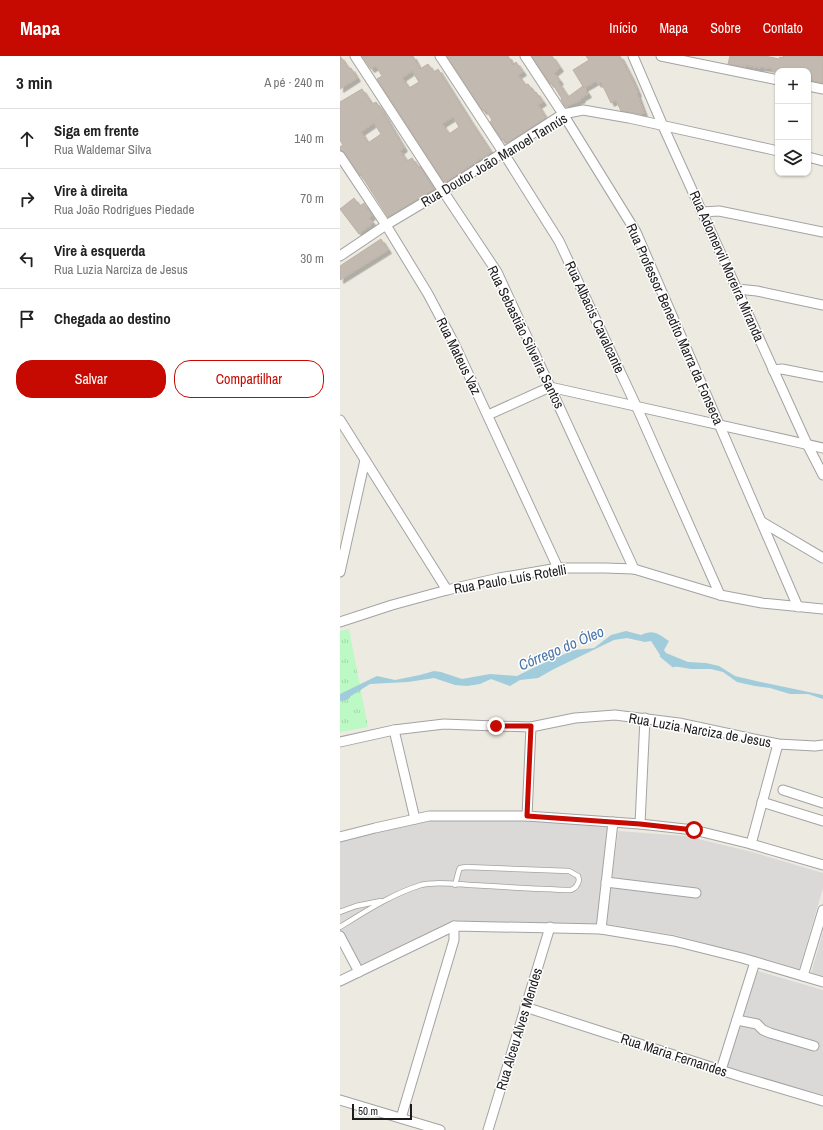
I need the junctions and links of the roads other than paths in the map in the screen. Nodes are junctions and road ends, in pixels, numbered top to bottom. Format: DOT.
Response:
graph roads {
  1 [pos="355,56"];
  2 [pos="440,56"];
  3 [pos="525,56"];
  4 [pos="633,56"];
  5 [pos="661,56"];
  6 [pos="775,79"];
  7 [pos="811,87"];
  8 [pos="823,89"];
  9 [pos="563,114"];
  10 [pos="663,126"];
  11 [pos="775,150"];
  12 [pos="503,152"];
  13 [pos="340,156"];
  14 [pos="811,158"];
  15 [pos="823,160"];
  16 [pos="443,191"];
  17 [pos="702,212"];
  18 [pos="386,225"];
  19 [pos="823,232"];
  20 [pos="340,256"];
  21 [pos="737,289"];
  22 [pos="823,305"];
  23 [pos="774,370"];
  24 [pos="823,377"];
  25 [pos="550,387"];
  26 [pos="637,406"];
  27 [pos="488,415"];
  28 [pos="340,420"];
  29 [pos="720,425"];
  30 [pos="807,444"];
  31 [pos="823,448"];
  32 [pos="365,460"];
  33 [pos="823,475"];
  34 [pos="762,522"];
  35 [pos="823,558"];
  36 [pos="558,568"];
  37 [pos="634,569"];
  38 [pos="340,572"];
  39 [pos="447,590"];
  40 [pos="720,595"];
  41 [pos="798,607"];
  42 [pos="823,609"];
  43 [pos="340,622"];
  44 [pos="646,718"];
  45 [pos="531,726"];
  46 [pos="394,730"];
  47 [pos="340,742"];
  48 [pos="778,744"];
  49 [pos="823,745"];
  50 [pos="783,790"];
  51 [pos="762,802"];
  52 [pos="819,802"];
  53 [pos="527,816"];
  54 [pos="808,817"];
  55 [pos="415,819"];
  56 [pos="823,821"];
  57 [pos="613,822"];
  58 [pos="640,824"];
  59 [pos="340,837"];
  60 [pos="751,844"];
  61 [pos="823,865"];
  62 [pos="606,882"];
  63 [pos="455,885"];
  64 [pos="696,893"];
  65 [pos="384,900"];
  66 [pos="823,910"];
  67 [pos="340,912"];
  68 [pos="821,923"];
  69 [pos="454,926"];
  70 [pos="340,927"];
  71 [pos="550,927"];
  72 [pos="601,929"];
  73 [pos="340,936"];
  74 [pos="755,962"];
  75 [pos="359,972"];
  76 [pos="803,976"];
  77 [pos="340,980"];
  78 [pos="823,982"];
  79 [pos="525,1007"];
  80 [pos="737,1020"];
  81 [pos="814,1046"];
  82 [pos="721,1070"];
  83 [pos="340,1100"];
  84 [pos="823,1101"];
  85 [pos="401,1118"];
  86 [pos="440,1130"];
  87 [pos="488,1130"];
  1 -- 16 [label="street, Rua Sebastião Silveira Santos"];
  2 -- 12 [label="street, Rua Albacis Cavalcante"];
  3 -- 9 [label="street, Rua Professor Benedito Marra da Fonseca"];
  4 -- 10 [label="street, Rua Adomervil Moreira Miranda"];
  5 -- 6 [label="street"];
  7 -- 8 [label="street"];
  9 -- 10 [label="street, Rua Doutor João Manoel Tannús"];
  9 -- 12 [label="street, Rua Doutor João Manoel Tannús"];
  9 -- 29 [label="street, Rua Professor Benedito Marra da Fonseca"];
  10 -- 11 [label="street, Rua Doutor João Manoel Tannús"];
  10 -- 17 [label="street, Rua Adomervil Moreira Miranda"];
  12 -- 16 [label="street, Rua Doutor João Manoel Tannús"];
  12 -- 26 [label="street, Rua Albacis Cavalcante"];
  13 -- 18 [label="street, Rua Mateus Vaz"];
  14 -- 15 [label="street"];
  16 -- 18 [label="street, Rua Doutor João Manoel Tannús"];
  16 -- 25 [label="street, Rua Sebastião Silveira Santos"];
  17 -- 19 [label="street"];
  17 -- 21 [label="street, Rua Adomervil Moreira Miranda"];
  18 -- 20 [label="street, Rua Doutor João Manoel Tannús"];
  18 -- 27 [label="street, Rua Mateus Vaz"];
  21 -- 22 [label="street"];
  21 -- 23 [label="street, Rua Adomervil Moreira Miranda"];
  23 -- 24 [label="street"];
  23 -- 30 [label="street, Rua Adomervil Moreira Miranda"];
  25 -- 26 [label="street"];
  25 -- 27 [label="street"];
  25 -- 37 [label="street, Rua Sebastião Silveira Santos"];
  26 -- 29 [label="street"];
  26 -- 40 [label="street, Rua Albacis Cavalcante"];
  27 -- 36 [label="street, Rua Mateus Vaz"];
  28 -- 32 [label="street"];
  29 -- 30 [label="street"];
  29 -- 34 [label="street, Rua Professor Benedito Marra da Fonseca"];
  30 -- 31 [label="street"];
  30 -- 33 [label="street, Rua Adomervil Moreira Miranda"];
  32 -- 38 [label="street"];
  32 -- 39 [label="street"];
  34 -- 35 [label="street"];
  34 -- 41 [label="street, Rua Professor Benedito Marra da Fonseca"];
  36 -- 37 [label="street, Rua Paulo Luís Rotelli"];
  36 -- 39 [label="street, Rua Paulo Luís Rotelli"];
  37 -- 40 [label="street, Rua Paulo Luís Rotelli"];
  39 -- 43 [label="street, Rua Paulo Luís Rotelli"];
  40 -- 41 [label="street, Rua Paulo Luís Rotelli"];
  41 -- 42 [label="street, Rua Paulo Luís Rotelli"];
  44 -- 45 [label="street, Rua Luzia Narciza de Jesus"];
  44 -- 48 [label="street, Rua Luzia Narciza de Jesus"];
  44 -- 58 [label="street"];
  45 -- 46 [label="street, Rua Luzia Narciza de Jesus"];
  45 -- 53 [label="street"];
  46 -- 47 [label="street, Rua Luzia Narciza de Jesus"];
  46 -- 55 [label="street"];
  48 -- 49 [label="street, Rua Luzia Narciza de Jesus"];
  48 -- 51 [label="street"];
  50 -- 52 [label="street"];
  51 -- 54 [label="street"];
  51 -- 60 [label="street"];
  52 -- 54 [label="street"];
  53 -- 55 [label="street"];
  53 -- 57 [label="street"];
  54 -- 56 [label="street"];
  55 -- 59 [label="street"];
  57 -- 58 [label="street"];
  57 -- 62 [label="street"];
  58 -- 60 [label="street"];
  60 -- 61 [label="street"];
  62 -- 64 [label="street"];
  62 -- 72 [label="street"];
  63 -- 63 [label="lane"];
  63 -- 65 [label="lane"];
  65 -- 67 [label="lane"];
  65 -- 70 [label="lane"];
  66 -- 68 [label="street"];
  68 -- 76 [label="street"];
  69 -- 71 [label="street"];
  69 -- 75 [label="street"];
  69 -- 85 [label="street"];
  71 -- 72 [label="street"];
  71 -- 79 [label="street, Rua Alceu Alves Mendes"];
  72 -- 74 [label="street"];
  73 -- 75 [label="street"];
  74 -- 76 [label="street"];
  74 -- 80 [label="street"];
  75 -- 77 [label="street"];
  76 -- 78 [label="street"];
  79 -- 82 [label="street, Rua Maria Fernandes"];
  79 -- 87 [label="street, Rua Alceu Alves Mendes"];
  80 -- 81 [label="street"];
  80 -- 82 [label="street"];
  82 -- 84 [label="street, Rua Maria Fernandes"];
  83 -- 85 [label="street"];
  85 -- 86 [label="street"];
}
